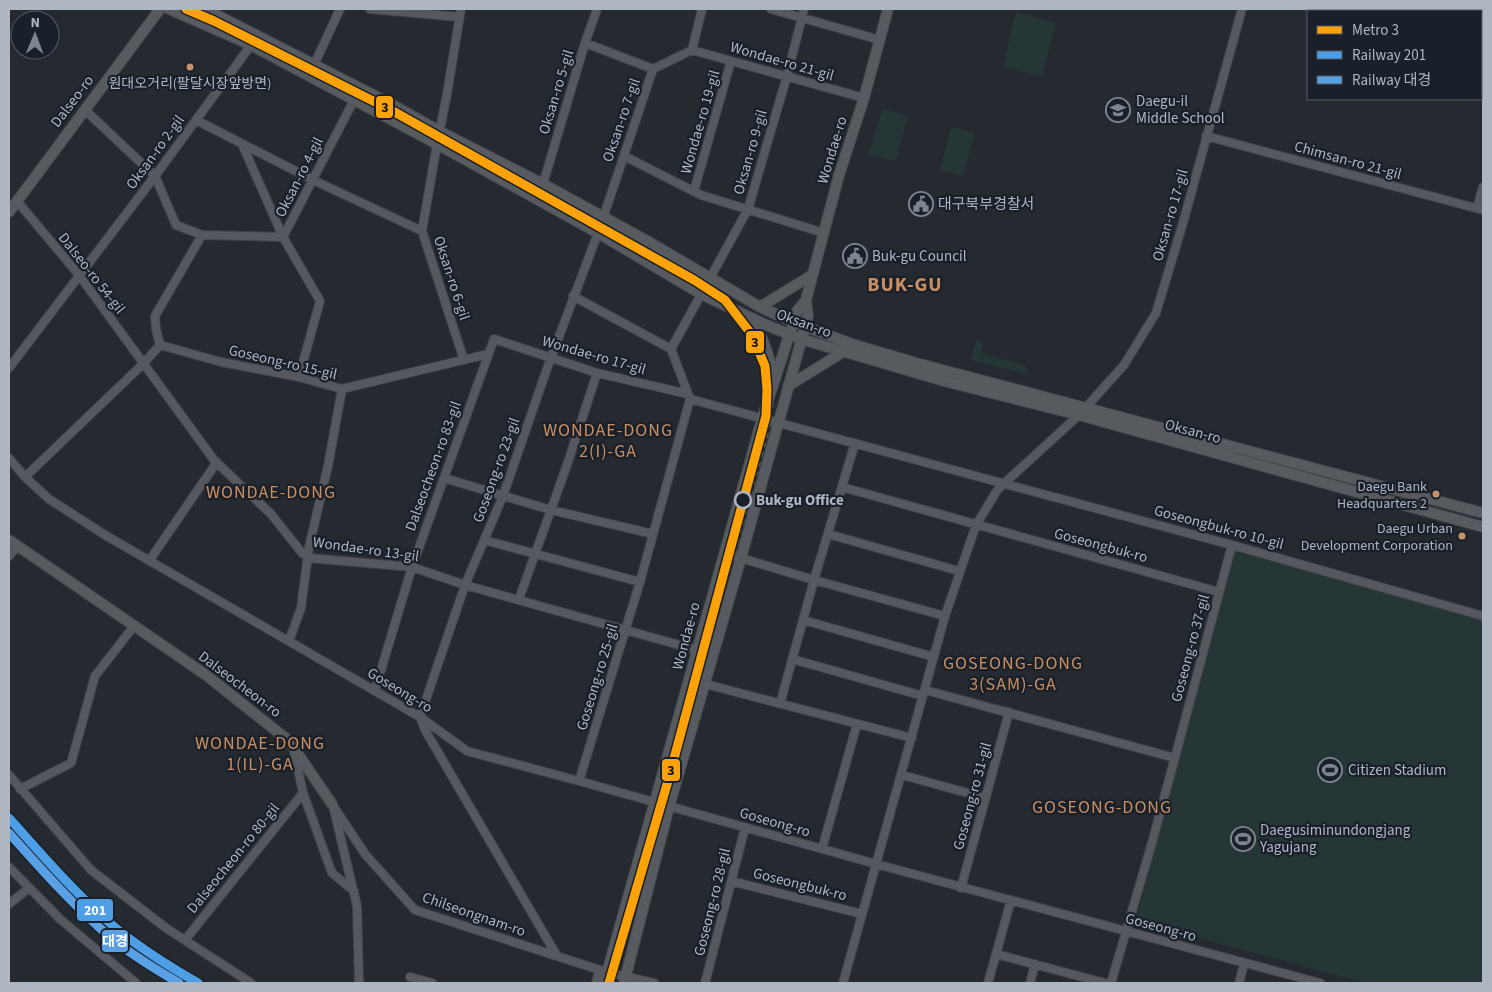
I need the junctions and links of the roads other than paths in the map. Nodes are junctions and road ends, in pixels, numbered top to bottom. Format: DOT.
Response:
graph roads {
  1 [pos="160,9"];
  2 [pos="169,9"];
  3 [pos="205,9"];
  4 [pos="340,9"];
  5 [pos="370,9"];
  6 [pos="597,9"];
  7 [pos="702,9"];
  8 [pos="771,9"];
  9 [pos="804,9"];
  10 [pos="888,9"];
  11 [pos="1242,9"];
  12 [pos="460,13"];
  13 [pos="802,18"];
  14 [pos="880,40"];
  15 [pos="585,43"];
  16 [pos="251,45"];
  17 [pos="692,50"];
  18 [pos="731,61"];
  19 [pos="314,65"];
  20 [pos="653,69"];
  21 [pos="787,76"];
  22 [pos="864,98"];
  23 [pos="354,100"];
  24 [pos="85,110"];
  25 [pos="196,120"];
  26 [pos="439,131"];
  27 [pos="1206,136"];
  28 [pos="242,144"];
  29 [pos="437,144"];
  30 [pos="624,156"];
  31 [pos="155,176"];
  32 [pos="313,180"];
  33 [pos="542,184"];
  34 [pos="1483,187"];
  35 [pos="694,191"];
  36 [pos="17,201"];
  37 [pos="748,209"];
  38 [pos="1480,209"];
  39 [pos="9,212"];
  40 [pos="603,217"];
  41 [pos="422,231"];
  42 [pos="824,232"];
  43 [pos="598,233"];
  44 [pos="202,235"];
  45 [pos="284,237"];
  46 [pos="80,275"];
  47 [pos="812,276"];
  48 [pos="709,278"];
  49 [pos="701,294"];
  50 [pos="573,296"];
  51 [pos="806,300"];
  52 [pos="760,307"];
  53 [pos="747,316"];
  54 [pos="793,322"];
  55 [pos="805,327"];
  56 [pos="789,334"];
  57 [pos="494,339"];
  58 [pos="801,339"];
  59 [pos="160,345"];
  60 [pos="671,349"];
  61 [pos="843,352"];
  62 [pos="488,354"];
  63 [pos="551,358"];
  64 [pos="464,360"];
  65 [pos="143,364"];
  66 [pos="9,368"];
  67 [pos="597,373"];
  68 [pos="299,377"];
  69 [pos="773,384"];
  70 [pos="788,386"];
  71 [pos="342,389"];
  72 [pos="689,396"];
  73 [pos="1082,412"];
  74 [pos="762,419"];
  75 [pos="777,422"];
  76 [pos="855,443"];
  77 [pos="9,458"];
  78 [pos="217,462"];
  79 [pos="25,478"];
  80 [pos="444,478"];
  81 [pos="1004,483"];
  82 [pos="842,487"];
  83 [pos="503,496"];
  84 [pos="551,510"];
  85 [pos="1483,513"];
  86 [pos="976,525"];
  87 [pos="1483,527"];
  88 [pos="653,534"];
  89 [pos="828,534"];
  90 [pos="484,540"];
  91 [pos="13,543"];
  92 [pos="1232,544"];
  93 [pos="535,553"];
  94 [pos="724,553"];
  95 [pos="9,556"];
  96 [pos="309,558"];
  97 [pos="741,558"];
  98 [pos="149,561"];
  99 [pos="412,568"];
  100 [pos="959,571"];
  101 [pos="814,580"];
  102 [pos="640,582"];
  103 [pos="464,585"];
  104 [pos="1219,592"];
  105 [pos="519,599"];
  106 [pos="945,616"];
  107 [pos="1483,616"];
  108 [pos="803,620"];
  109 [pos="134,626"];
  110 [pos="626,630"];
  111 [pos="290,642"];
  112 [pos="697,650"];
  113 [pos="934,657"];
  114 [pos="792,659"];
  115 [pos="690,680"];
  116 [pos="705,684"];
  117 [pos="375,690"];
  118 [pos="924,693"];
  119 [pos="780,704"];
  120 [pos="1009,712"];
  121 [pos="420,717"];
  122 [pos="858,724"];
  123 [pos="912,738"];
  124 [pos="293,747"];
  125 [pos="1174,758"];
  126 [pos="9,775"];
  127 [pos="902,775"];
  128 [pos="579,781"];
  129 [pos="20,789"];
  130 [pos="303,794"];
  131 [pos="986,798"];
  132 [pos="655,803"];
  133 [pos="332,804"];
  134 [pos="669,807"];
  135 [pos="745,828"];
  136 [pos="822,849"];
  137 [pos="876,864"];
  138 [pos="9,867"];
  139 [pos="731,881"];
  140 [pos="28,888"];
  141 [pos="962,888"];
  142 [pos="354,891"];
  143 [pos="1011,900"];
  144 [pos="9,904"];
  145 [pos="862,914"];
  146 [pos="1127,933"];
  147 [pos="185,940"];
  148 [pos="996,954"];
  149 [pos="557,956"];
  150 [pos="1035,964"];
  151 [pos="1244,964"];
  152 [pos="602,971"];
  153 [pos="1074,975"];
  154 [pos="410,976"];
  155 [pos="624,980"];
  156 [pos="640,982"];
  157 [pos="136,983"];
  158 [pos="251,983"];
  159 [pos="359,983"];
  160 [pos="432,983"];
  161 [pos="596,983"];
  162 [pos="604,983"];
  163 [pos="654,983"];
  164 [pos="705,983"];
  165 [pos="843,983"];
  166 [pos="988,983"];
  167 [pos="1030,983"];
  168 [pos="1071,983"];
  169 [pos="1104,983"];
  170 [pos="1112,983"];
  171 [pos="1239,983"];
  172 [pos="1320,983"];
  1 -- 24 [label="main road, Dalseo-ro"];
  2 -- 16 [label="main road, Oksan-ro"];
  3 -- 19 [label="main road, Oksan-ro"];
  4 -- 19 [label="street"];
  5 -- 12 [label="street"];
  6 -- 15 [label="street, Oksan-ro 5-gil"];
  7 -- 17 [label="street"];
  8 -- 13 [label="street"];
  9 -- 13 [label="street, Oksan-ro 9-gil"];
  10 -- 14 [label="main road, Wondae-ro"];
  11 -- 27 [label="street, Oksan-ro 17-gil"];
  12 -- 26 [label="street, Oksan-ro 6-gil"];
  13 -- 14 [label="street"];
  13 -- 21 [label="street, Oksan-ro 9-gil"];
  14 -- 22 [label="main road, Wondae-ro"];
  15 -- 20 [label="street"];
  15 -- 33 [label="street, Oksan-ro 5-gil"];
  16 -- 23 [label="main road, Oksan-ro"];
  16 -- 25 [label="street, Oksan-ro 2-gil"];
  17 -- 18 [label="street, Wondae-ro 21-gil"];
  17 -- 20 [label="street, Oksan-ro 7-gil"];
  18 -- 21 [label="street, Wondae-ro 21-gil"];
  18 -- 35 [label="street, Wondae-ro 19-gil"];
  19 -- 26 [label="main road, Oksan-ro"];
  20 -- 30 [label="street, Oksan-ro 7-gil"];
  21 -- 22 [label="street, Wondae-ro 21-gil"];
  21 -- 37 [label="street, Oksan-ro 9-gil"];
  22 -- 42 [label="main road, Wondae-ro"];
  23 -- 29 [label="main road, Oksan-ro"];
  23 -- 32 [label="street, Oksan-ro 4-gil"];
  24 -- 31 [label="street"];
  24 -- 36 [label="main road, Dalseo-ro"];
  25 -- 28 [label="street"];
  25 -- 31 [label="street, Oksan-ro 2-gil"];
  26 -- 29 [label="street, Oksan-ro 6-gil"];
  26 -- 33 [label="main road, Oksan-ro"];
  27 -- 38 [label="street, Chimsan-ro 21-gil"];
  27 -- 73 [label="street, Oksan-ro 17-gil"];
  28 -- 32 [label="street"];
  28 -- 45 [label="street"];
  29 -- 41 [label="street, Oksan-ro 6-gil"];
  29 -- 43 [label="main road, Oksan-ro"];
  30 -- 35 [label="street, Wondae-ro 19-gil"];
  30 -- 40 [label="street, Oksan-ro 7-gil"];
  31 -- 44 [label="street"];
  31 -- 46 [label="street, Oksan-ro 2-gil"];
  32 -- 41 [label="street"];
  32 -- 45 [label="street, Oksan-ro 4-gil"];
  33 -- 40 [label="main road, Oksan-ro"];
  34 -- 38 [label="street"];
  35 -- 37 [label="street, Wondae-ro 19-gil"];
  36 -- 39 [label="main road, Dalseo-ro"];
  36 -- 46 [label="street, Dalseo-ro 54-gil"];
  37 -- 42 [label="street, Wondae-ro 19-gil"];
  37 -- 48 [label="street, Oksan-ro 9-gil"];
  40 -- 43 [label="street, Oksan-ro 7-gil"];
  40 -- 48 [label="main road, Oksan-ro"];
  41 -- 64 [label="street, Oksan-ro 6-gil"];
  42 -- 47 [label="main road, Wondae-ro"];
  43 -- 49 [label="main road, Oksan-ro"];
  43 -- 50 [label="street, Goseong-ro 23-gil"];
  44 -- 45 [label="street"];
  44 -- 59 [label="street"];
  45 -- 68 [label="street, Oksan-ro 4-gil"];
  46 -- 65 [label="street, Dalseo-ro 54-gil"];
  46 -- 66 [label="street, Oksan-ro 2-gil"];
  47 -- 51 [label="main road, Wondae-ro"];
  47 -- 52 [label="main road"];
  48 -- 49 [label="street, Oksan-ro 9-gil"];
  48 -- 52 [label="main road, Oksan-ro"];
  49 -- 53 [label="main road, Oksan-ro"];
  49 -- 60 [label="street"];
  50 -- 60 [label="street"];
  50 -- 63 [label="street, Goseong-ro 23-gil"];
  51 -- 54 [label="main road, Wondae-ro"];
  51 -- 55 [label="main road, Wondae-ro"];
  52 -- 54 [label="main road, Oksan-ro"];
  53 -- 56 [label="main road, Oksan-ro"];
  53 -- 69 [label="main road"];
  54 -- 55 [label="main road, Oksan-ro"];
  54 -- 56 [label="main road, Wondae-ro"];
  55 -- 58 [label="main road, Wondae-ro"];
  55 -- 73 [label="main road, Oksan-ro"];
  56 -- 58 [label="main road, Oksan-ro"];
  56 -- 69 [label="main road, Wondae-ro"];
  57 -- 62 [label="street, Dalseocheon-ro 83-gil"];
  57 -- 63 [label="street, Wondae-ro 17-gil"];
  58 -- 61 [label="main road, Oksan-ro"];
  58 -- 70 [label="main road, Wondae-ro"];
  59 -- 65 [label="street"];
  59 -- 68 [label="street, Goseong-ro 15-gil"];
  60 -- 72 [label="street"];
  61 -- 70 [label="main road"];
  61 -- 73 [label="main road, Oksan-ro"];
  62 -- 64 [label="street, Goseong-ro 15-gil"];
  62 -- 80 [label="street, Dalseocheon-ro 83-gil"];
  63 -- 67 [label="street, Wondae-ro 17-gil"];
  63 -- 83 [label="street, Goseong-ro 23-gil"];
  64 -- 71 [label="street, Goseong-ro 15-gil"];
  65 -- 78 [label="street, Wondae-ro 13-gil"];
  65 -- 79 [label="street"];
  67 -- 72 [label="street, Wondae-ro 17-gil"];
  67 -- 84 [label="street"];
  68 -- 71 [label="street, Goseong-ro 15-gil"];
  69 -- 74 [label="main road, Wondae-ro"];
  70 -- 75 [label="main road, Wondae-ro"];
  71 -- 96 [label="street"];
  72 -- 74 [label="street"];
  72 -- 88 [label="street, Goseong-ro 25-gil"];
  73 -- 81 [label="street, Goseongbuk-ro"];
  73 -- 85 [label="main road, Oksan-ro"];
  73 -- 87 [label="main road, Oksan-ro"];
  74 -- 75 [label="street"];
  74 -- 94 [label="main road, Wondae-ro"];
  75 -- 76 [label="street"];
  75 -- 97 [label="main road, Wondae-ro"];
  76 -- 81 [label="street"];
  76 -- 82 [label="street"];
  77 -- 79 [label="street, Goseong-ro"];
  78 -- 96 [label="street, Wondae-ro 13-gil"];
  78 -- 98 [label="street"];
  79 -- 98 [label="street, Goseong-ro"];
  80 -- 83 [label="street"];
  80 -- 99 [label="street, Dalseocheon-ro 83-gil"];
  81 -- 86 [label="street, Goseongbuk-ro"];
  81 -- 92 [label="street, Goseongbuk-ro 10-gil"];
  82 -- 86 [label="street, Goseongbuk-ro"];
  82 -- 89 [label="street"];
  83 -- 84 [label="street"];
  83 -- 90 [label="street, Goseong-ro 23-gil"];
  84 -- 88 [label="street"];
  84 -- 93 [label="street"];
  86 -- 100 [label="street, Goseongbuk-ro"];
  86 -- 104 [label="street, Goseongbuk-ro"];
  88 -- 102 [label="street, Goseong-ro 25-gil"];
  89 -- 100 [label="street"];
  89 -- 101 [label="street"];
  90 -- 93 [label="street"];
  90 -- 103 [label="street, Goseong-ro 23-gil"];
  91 -- 95 [label="street"];
  91 -- 109 [label="main road, Dalseocheon-ro"];
  92 -- 104 [label="street, Goseong-ro 37-gil"];
  92 -- 107 [label="street, Goseongbuk-ro 10-gil"];
  93 -- 102 [label="street"];
  93 -- 105 [label="street"];
  94 -- 97 [label="street"];
  94 -- 112 [label="main road, Wondae-ro"];
  96 -- 99 [label="street, Wondae-ro 13-gil"];
  96 -- 111 [label="street"];
  97 -- 101 [label="street"];
  97 -- 116 [label="main road, Wondae-ro"];
  98 -- 111 [label="street, Goseong-ro"];
  99 -- 103 [label="street, Wondae-ro 13-gil"];
  99 -- 117 [label="street, Dalseocheon-ro 83-gil"];
  100 -- 106 [label="street, Goseongbuk-ro"];
  101 -- 106 [label="street"];
  101 -- 108 [label="street"];
  102 -- 110 [label="street, Goseong-ro 25-gil"];
  103 -- 105 [label="street, Wondae-ro 13-gil"];
  103 -- 121 [label="street, Goseong-ro 23-gil"];
  104 -- 125 [label="street, Goseong-ro 37-gil"];
  105 -- 110 [label="street, Wondae-ro 13-gil"];
  106 -- 113 [label="street, Goseongbuk-ro"];
  108 -- 113 [label="street"];
  108 -- 114 [label="street"];
  109 -- 124 [label="main road, Dalseocheon-ro"];
  109 -- 129 [label="street"];
  110 -- 112 [label="street, Wondae-ro 13-gil"];
  110 -- 128 [label="street, Goseong-ro 25-gil"];
  111 -- 117 [label="street, Goseong-ro"];
  112 -- 115 [label="main road, Wondae-ro"];
  113 -- 118 [label="street, Goseongbuk-ro"];
  114 -- 118 [label="street"];
  114 -- 119 [label="street"];
  115 -- 116 [label="street"];
  115 -- 132 [label="main road, Wondae-ro"];
  116 -- 119 [label="street"];
  116 -- 134 [label="main road, Wondae-ro"];
  117 -- 121 [label="street, Goseong-ro"];
  118 -- 120 [label="street"];
  118 -- 123 [label="street, Goseongbuk-ro"];
  119 -- 122 [label="street"];
  120 -- 125 [label="street"];
  120 -- 131 [label="street, Goseong-ro 31-gil"];
  121 -- 128 [label="street, Goseong-ro"];
  121 -- 149 [label="street"];
  122 -- 123 [label="street"];
  122 -- 136 [label="street, Goseong-ro"];
  123 -- 127 [label="street, Goseongbuk-ro"];
  124 -- 130 [label="street"];
  124 -- 133 [label="main road, Dalseocheon-ro"];
  125 -- 146 [label="street, Goseong-ro 37-gil"];
  126 -- 129 [label="street"];
  127 -- 131 [label="street"];
  127 -- 137 [label="street, Goseongbuk-ro"];
  128 -- 132 [label="street, Goseong-ro"];
  129 -- 147 [label="street"];
  130 -- 142 [label="street"];
  130 -- 147 [label="street, Dalseocheon-ro 80-gil"];
  131 -- 141 [label="street, Goseong-ro 31-gil"];
  132 -- 134 [label="street, Goseong-ro"];
  132 -- 152 [label="main road, Wondae-ro"];
  133 -- 142 [label="street, Dalseocheon-ro"];
  133 -- 149 [label="street, Chilseongnam-ro"];
  134 -- 135 [label="street, Goseong-ro"];
  134 -- 155 [label="main road, Wondae-ro"];
  135 -- 136 [label="street, Goseong-ro"];
  135 -- 139 [label="street, Goseong-ro 28-gil"];
  136 -- 137 [label="street, Goseong-ro"];
  137 -- 141 [label="street, Goseong-ro"];
  137 -- 145 [label="street, Goseongbuk-ro"];
  138 -- 140 [label="street"];
  139 -- 145 [label="street, Goseongbuk-ro"];
  139 -- 164 [label="street, Goseong-ro 28-gil"];
  140 -- 144 [label="street"];
  140 -- 157 [label="street"];
  141 -- 143 [label="street, Goseong-ro"];
  142 -- 159 [label="street, Dalseocheon-ro"];
  143 -- 146 [label="street, Goseong-ro"];
  143 -- 148 [label="street"];
  145 -- 165 [label="street, Goseongbuk-ro"];
  146 -- 151 [label="street, Goseong-ro"];
  146 -- 170 [label="street, Goseong-ro 37-gil"];
  147 -- 158 [label="street"];
  148 -- 150 [label="street"];
  148 -- 166 [label="street"];
  149 -- 152 [label="street, Chilseongnam-ro"];
  150 -- 153 [label="street"];
  150 -- 167 [label="street"];
  151 -- 171 [label="street"];
  151 -- 172 [label="street, Goseong-ro"];
  152 -- 155 [label="street, Chilseongnam-ro"];
  152 -- 161 [label="street, Wondae-ro"];
  152 -- 162 [label="main road, Wondae-ro"];
  153 -- 168 [label="street"];
  153 -- 169 [label="street"];
  154 -- 160 [label="street"];
  155 -- 156 [label="street, Chilseongnam-ro"];
  156 -- 163 [label="street, Chilseongnam-ro"];
}
